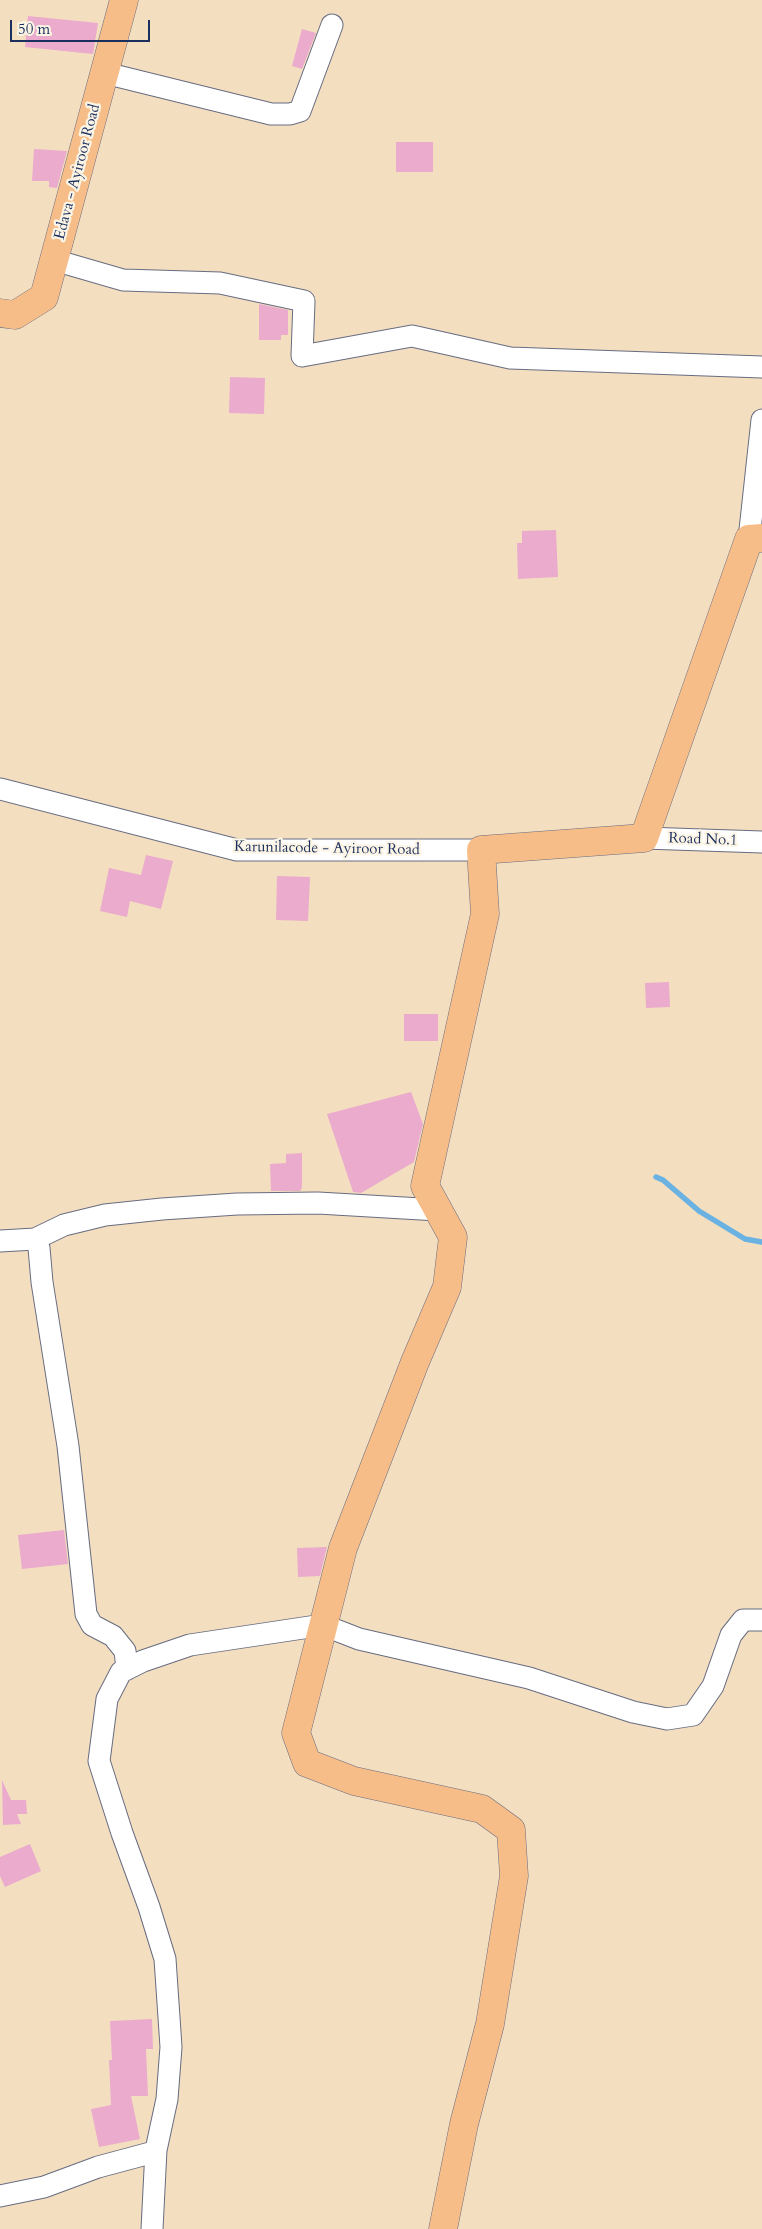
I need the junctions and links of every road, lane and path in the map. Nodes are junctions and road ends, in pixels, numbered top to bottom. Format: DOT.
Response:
graph roads {
  1 [pos="124,0"];
  2 [pos="332,24"];
  3 [pos="105,73"];
  4 [pos="54,260"];
  5 [pos="0,313"];
  6 [pos="762,367"];
  7 [pos="762,420"];
  8 [pos="756,538"];
  9 [pos="0,789"];
  10 [pos="644,838"];
  11 [pos="762,842"];
  12 [pos="482,850"];
  13 [pos="438,1210"];
  14 [pos="35,1239"];
  15 [pos="0,1241"];
  16 [pos="762,1620"];
  17 [pos="323,1625"];
  18 [pos="127,1669"];
  19 [pos="156,2150"];
  20 [pos="0,2196"];
  21 [pos="152,2229"];
  22 [pos="443,2229"];
  1 -- 3 [label="main road, Edava - Ayiroor Road"];
  2 -- 3 [label="street"];
  3 -- 4 [label="main road, Edava - Ayiroor Road"];
  4 -- 5 [label="main road, Edava - Ayiroor Road"];
  4 -- 6 [label="street"];
  7 -- 8 [label="street"];
  8 -- 10 [label="main road"];
  9 -- 12 [label="street, Karunilacode - Ayiroor Road"];
  10 -- 11 [label="street, Road No.1"];
  10 -- 12 [label="main road"];
  12 -- 13 [label="main road"];
  13 -- 14 [label="street"];
  13 -- 17 [label="main road"];
  14 -- 15 [label="street"];
  14 -- 18 [label="street"];
  16 -- 17 [label="street"];
  17 -- 18 [label="street"];
  17 -- 22 [label="main road"];
  18 -- 19 [label="street"];
  19 -- 20 [label="street"];
  19 -- 21 [label="street"];
}
